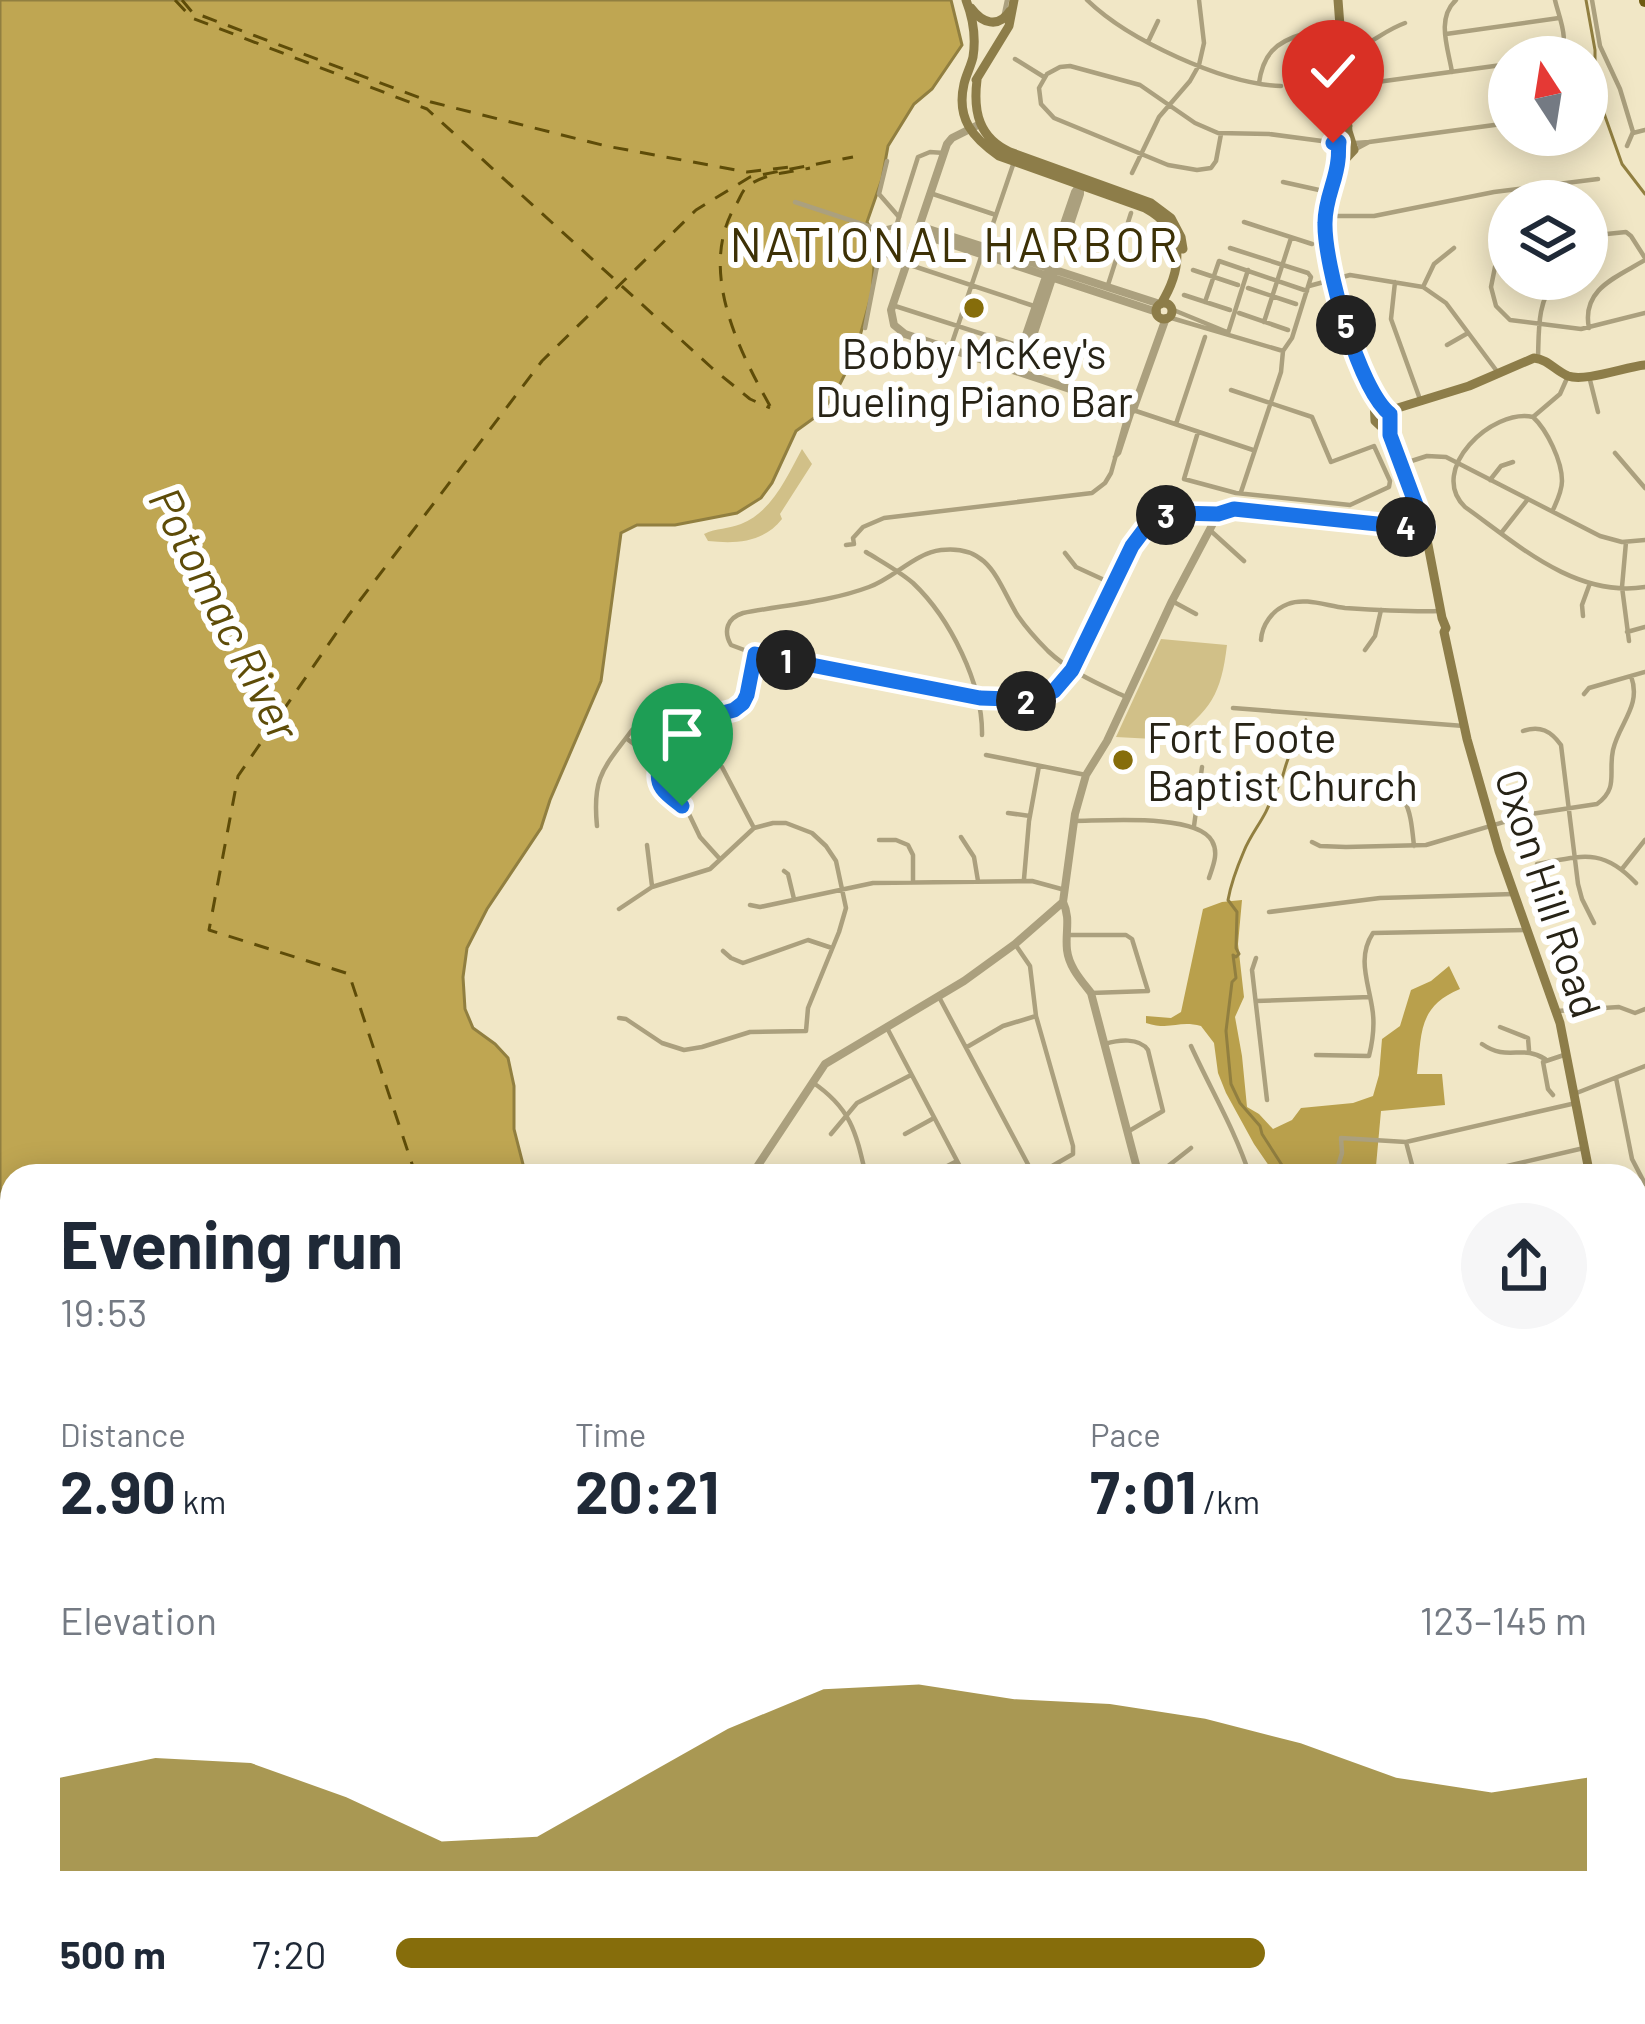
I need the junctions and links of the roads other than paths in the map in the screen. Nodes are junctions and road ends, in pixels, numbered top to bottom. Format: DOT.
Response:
graph roads {
  1 [pos="1011,0"];
  2 [pos="1087,0"];
  3 [pos="1199,0"];
  4 [pos="1340,0"];
  5 [pos="1555,0"];
  6 [pos="1592,0"];
  7 [pos="1452,1"];
  8 [pos="967,2"];
  9 [pos="1558,18"];
  10 [pos="1158,21"];
  11 [pos="1406,23"];
  12 [pos="1303,34"];
  13 [pos="1446,34"];
  14 [pos="1562,36"];
  15 [pos="1148,42"];
  16 [pos="1341,52"];
  17 [pos="1015,59"];
  18 [pos="1199,65"];
  19 [pos="1488,67"];
  20 [pos="1452,72"];
  21 [pos="1044,77"];
  22 [pos="976,80"];
  23 [pos="1259,83"];
  24 [pos="1280,86"];
  25 [pos="1345,86"];
  26 [pos="1169,104"];
  27 [pos="1488,126"];
  28 [pos="972,128"];
  29 [pos="1645,130"];
  30 [pos="1633,133"];
  31 [pos="1221,134"];
  32 [pos="1627,146"];
  33 [pos="1345,147"];
  34 [pos="944,153"];
  35 [pos="1140,155"];
  36 [pos="1014,162"];
  37 [pos="889,166"];
  38 [pos="1132,173"];
  39 [pos="1598,179"];
  40 [pos="1283,182"];
  41 [pos="1080,185"];
  42 [pos="1328,192"];
  43 [pos="930,193"];
  44 [pos="1115,195"];
  45 [pos="795,202"];
  46 [pos="1150,211"];
  47 [pos="1131,213"];
  48 [pos="995,214"];
  49 [pos="1325,216"];
  50 [pos="898,217"];
  51 [pos="1244,222"];
  52 [pos="896,226"];
  53 [pos="918,229"];
  54 [pos="1608,234"];
  55 [pos="1291,238"];
  56 [pos="1312,244"];
  57 [pos="1230,248"];
  58 [pos="1454,248"];
  59 [pos="983,251"];
  60 [pos="887,255"];
  61 [pos="1645,259"];
  62 [pos="906,264"];
  63 [pos="1282,265"];
  64 [pos="1193,270"];
  65 [pos="1248,271"];
  66 [pos="1051,273"];
  67 [pos="1214,277"];
  68 [pos="1331,279"];
  69 [pos="1277,280"];
  70 [pos="1394,282"];
  71 [pos="972,285"];
  72 [pos="1238,285"];
  73 [pos="1423,287"];
  74 [pos="1247,288"];
  75 [pos="1308,288"];
  76 [pos="1106,292"];
  77 [pos="1184,295"];
  78 [pos="1272,296"];
  79 [pos="1493,300"];
  80 [pos="1543,300"];
  81 [pos="1205,302"];
  82 [pos="1296,304"];
  83 [pos="892,305"];
  84 [pos="1039,307"];
  85 [pos="1230,310"];
  86 [pos="1164,311"];
  87 [pos="1645,313"];
  88 [pos="1239,314"];
  89 [pos="1264,322"];
  90 [pos="1540,323"];
  91 [pos="958,326"];
  92 [pos="865,328"];
  93 [pos="1589,328"];
  94 [pos="1288,330"];
  95 [pos="1228,333"];
  96 [pos="1468,333"];
  97 [pos="1205,337"];
  98 [pos="1447,345"];
  99 [pos="1022,347"];
  100 [pos="950,349"];
  101 [pos="1283,351"];
  102 [pos="1538,358"];
  103 [pos="1645,365"];
  104 [pos="1018,371"];
  105 [pos="1500,375"];
  106 [pos="1568,376"];
  107 [pos="1588,376"];
  108 [pos="1231,390"];
  109 [pos="1270,402"];
  110 [pos="1421,403"];
  111 [pos="1131,409"];
  112 [pos="1598,412"];
  113 [pos="1533,417"];
  114 [pos="1385,419"];
  115 [pos="1176,424"];
  116 [pos="1198,431"];
  117 [pos="1253,450"];
  118 [pos="1615,452"];
  119 [pos="1513,462"];
  120 [pos="1459,463"];
  121 [pos="1401,464"];
  122 [pos="1490,480"];
  123 [pos="1645,488"];
  124 [pos="1241,492"];
  125 [pos="1528,499"];
  126 [pos="1552,512"];
  127 [pos="1218,514"];
  128 [pos="1208,528"];
  129 [pos="1425,529"];
  130 [pos="1501,532"];
  131 [pos="853,538"];
  132 [pos="1645,540"];
  133 [pos="1626,542"];
  134 [pos="866,552"];
  135 [pos="1065,553"];
  136 [pos="1244,561"];
  137 [pos="899,572"];
  138 [pos="1590,583"];
  139 [pos="1113,584"];
  140 [pos="1645,586"];
  141 [pos="1622,589"];
  142 [pos="1172,601"];
  143 [pos="1381,610"];
  144 [pos="1196,614"];
  145 [pos="1441,615"];
  146 [pos="1583,616"];
  147 [pos="1645,627"];
  148 [pos="1627,632"];
  149 [pos="1261,640"];
  150 [pos="1629,641"];
  151 [pos="1365,650"];
  152 [pos="755,654"];
  153 [pos="1072,670"];
  154 [pos="1645,672"];
  155 [pos="1631,676"];
  156 [pos="1584,694"];
  157 [pos="1126,697"];
  158 [pos="980,698"];
  159 [pos="1233,708"];
  160 [pos="1464,726"];
  161 [pos="632,730"];
  162 [pos="1523,731"];
  163 [pos="982,735"];
  164 [pos="626,738"];
  165 [pos="986,755"];
  166 [pos="662,764"];
  167 [pos="1039,766"];
  168 [pos="722,767"];
  169 [pos="1202,767"];
  170 [pos="1086,775"];
  171 [pos="1326,781"];
  172 [pos="1570,809"];
  173 [pos="1008,813"];
  174 [pos="1030,816"];
  175 [pos="1074,820"];
  176 [pos="597,826"];
  177 [pos="1194,826"];
  178 [pos="1492,827"];
  179 [pos="754,828"];
  180 [pos="961,837"];
  181 [pos="879,840"];
  182 [pos="1645,840"];
  183 [pos="1312,842"];
  184 [pos="647,844"];
  185 [pos="1414,846"];
  186 [pos="1574,858"];
  187 [pos="720,859"];
  188 [pos="1537,864"];
  189 [pos="1622,869"];
  190 [pos="784,871"];
  191 [pos="1209,878"];
  192 [pos="1024,880"];
  193 [pos="914,882"];
  194 [pos="978,882"];
  195 [pos="1636,884"];
  196 [pos="652,887"];
  197 [pos="844,888"];
  198 [pos="1065,890"];
  199 [pos="1514,894"];
  200 [pos="794,899"];
  201 [pos="1063,902"];
  202 [pos="750,905"];
  203 [pos="619,909"];
  204 [pos="1269,912"];
  205 [pos="1594,922"];
  206 [pos="1527,930"];
  207 [pos="1068,935"];
  208 [pos="1015,944"];
  209 [pos="832,948"];
  210 [pos="723,950"];
  211 [pos="1256,958"];
  212 [pos="1090,993"];
  213 [pos="939,997"];
  214 [pos="1370,997"];
  215 [pos="1256,1001"];
  216 [pos="1645,1009"];
  217 [pos="1556,1011"];
  218 [pos="1036,1016"];
  219 [pos="619,1018"];
  220 [pos="886,1026"];
  221 [pos="1501,1027"];
  222 [pos="1105,1044"];
  223 [pos="1482,1044"];
  224 [pos="1190,1046"];
  225 [pos="967,1047"];
  226 [pos="1528,1053"];
  227 [pos="1567,1054"];
  228 [pos="1316,1055"];
  229 [pos="1545,1059"];
  230 [pos="1645,1066"];
  231 [pos="911,1075"];
  232 [pos="1616,1078"];
  233 [pos="812,1082"];
  234 [pos="1553,1096"];
  235 [pos="1575,1099"];
  236 [pos="1267,1100"];
  237 [pos="846,1113"];
  238 [pos="934,1118"];
  239 [pos="1128,1132"];
  240 [pos="831,1134"];
  241 [pos="905,1134"];
  242 [pos="1406,1142"];
  243 [pos="1191,1148"];
  244 [pos="1585,1148"];
  245 [pos="957,1161"];
  246 [pos="759,1164"];
  247 [pos="863,1164"];
  248 [pos="951,1164"];
  249 [pos="959,1164"];
  250 [pos="1028,1164"];
  251 [pos="1055,1164"];
  252 [pos="1137,1164"];
  253 [pos="1171,1164"];
  254 [pos="1245,1164"];
  255 [pos="1339,1164"];
  256 [pos="1411,1164"];
  257 [pos="1518,1164"];
  258 [pos="1588,1164"];
  259 [pos="1635,1164"];
  1 -- 8 [label="main road"];
  1 -- 22 [label="main road"];
  2 -- 15 [label="street"];
  3 -- 18 [label="street"];
  4 -- 16 [label="main road"];
  5 -- 9 [label="street"];
  6 -- 30 [label="street"];
  7 -- 13 [label="street"];
  8 -- 28 [label="main road"];
  9 -- 13 [label="street"];
  9 -- 14 [label="street"];
  10 -- 15 [label="street"];
  11 -- 16 [label="street"];
  12 -- 23 [label="street"];
  13 -- 20 [label="street"];
  15 -- 18 [label="street"];
  16 -- 25 [label="main road"];
  17 -- 21 [label="street"];
  18 -- 23 [label="street"];
  18 -- 26 [label="street"];
  19 -- 20 [label="street"];
  20 -- 25 [label="street"];
  21 -- 26 [label="street"];
  21 -- 35 [label="street"];
  22 -- 28 [label="main road"];
  22 -- 44 [label="main road"];
  23 -- 24 [label="street"];
  25 -- 33 [label="main road"];
  26 -- 31 [label="street"];
  26 -- 35 [label="street"];
  27 -- 33 [label="street"];
  28 -- 34 [label="street"];
  28 -- 36 [label="main road"];
  29 -- 30 [label="street"];
  30 -- 32 [label="street"];
  31 -- 33 [label="street"];
  31 -- 35 [label="street"];
  33 -- 42 [label="main road"];
  34 -- 43 [label="street"];
  34 -- 50 [label="street"];
  35 -- 38 [label="street"];
  36 -- 41 [label="main road"];
  36 -- 48 [label="street"];
  37 -- 50 [label="street"];
  39 -- 49 [label="street"];
  40 -- 42 [label="street"];
  41 -- 44 [label="main road"];
  41 -- 66 [label="street"];
  42 -- 49 [label="main road"];
  43 -- 48 [label="street"];
  43 -- 53 [label="street"];
  44 -- 46 [label="main road"];
  44 -- 47 [label="main road"];
  44 -- 86 [label="main road"];
  45 -- 52 [label="street"];
  46 -- 47 [label="main road"];
  46 -- 86 [label="main road"];
  47 -- 76 [label="street"];
  48 -- 59 [label="street"];
  49 -- 68 [label="main road"];
  50 -- 52 [label="street"];
  51 -- 55 [label="street"];
  52 -- 60 [label="street"];
  53 -- 59 [label="street"];
  53 -- 62 [label="street"];
  54 -- 61 [label="street"];
  55 -- 56 [label="street"];
  55 -- 63 [label="street"];
  57 -- 63 [label="street"];
  58 -- 73 [label="street"];
  59 -- 66 [label="street"];
  59 -- 71 [label="street"];
  60 -- 62 [label="street"];
  60 -- 92 [label="street"];
  61 -- 93 [label="street"];
  62 -- 71 [label="street"];
  62 -- 83 [label="street"];
  63 -- 69 [label="street"];
  63 -- 75 [label="street"];
  64 -- 67 [label="street"];
  65 -- 67 [label="street"];
  65 -- 69 [label="street"];
  65 -- 95 [label="street"];
  66 -- 76 [label="street"];
  66 -- 84 [label="street"];
  67 -- 72 [label="street"];
  67 -- 81 [label="street"];
  68 -- 70 [label="street"];
  68 -- 75 [label="street"];
  68 -- 114 [label="main road"];
  69 -- 75 [label="street"];
  69 -- 78 [label="street"];
  70 -- 73 [label="street"];
  70 -- 110 [label="street"];
  71 -- 84 [label="street"];
  71 -- 91 [label="street"];
  73 -- 96 [label="street"];
  74 -- 78 [label="street"];
  75 -- 101 [label="street"];
  76 -- 86 [label="street"];
  77 -- 81 [label="street"];
  78 -- 82 [label="street"];
  78 -- 89 [label="street"];
  79 -- 90 [label="street"];
  80 -- 90 [label="street"];
  81 -- 85 [label="street"];
  83 -- 91 [label="street"];
  83 -- 100 [label="street"];
  84 -- 99 [label="street"];
  84 -- 104 [label="street"];
  86 -- 95 [label="street"];
  86 -- 111 [label="street"];
  87 -- 93 [label="street"];
  88 -- 89 [label="street"];
  89 -- 94 [label="street"];
  90 -- 93 [label="street"];
  90 -- 102 [label="street"];
  91 -- 99 [label="street"];
  91 -- 100 [label="street"];
  95 -- 101 [label="street"];
  96 -- 98 [label="street"];
  96 -- 105 [label="street"];
  97 -- 115 [label="street"];
  99 -- 104 [label="street"];
  100 -- 104 [label="street"];
  101 -- 109 [label="street"];
  102 -- 105 [label="main road"];
  102 -- 106 [label="main road"];
  103 -- 107 [label="main road"];
  104 -- 111 [label="street"];
  105 -- 110 [label="main road"];
  106 -- 107 [label="main road"];
  106 -- 113 [label="street"];
  107 -- 112 [label="street"];
  108 -- 109 [label="street"];
  109 -- 117 [label="street"];
  109 -- 124 [label="street"];
  110 -- 114 [label="main road"];
  111 -- 115 [label="street"];
  111 -- 131 [label="street"];
  113 -- 120 [label="street"];
  113 -- 126 [label="street"];
  114 -- 121 [label="main road"];
  115 -- 116 [label="street"];
  116 -- 117 [label="street"];
  116 -- 124 [label="street"];
  117 -- 124 [label="street"];
  118 -- 123 [label="street"];
  119 -- 122 [label="street"];
  120 -- 121 [label="street"];
  120 -- 122 [label="street"];
  120 -- 130 [label="street"];
  121 -- 129 [label="main road, Oxon Hill Road"];
  122 -- 125 [label="street"];
  125 -- 126 [label="street"];
  125 -- 130 [label="street"];
  126 -- 133 [label="street"];
  127 -- 128 [label="street"];
  127 -- 129 [label="street"];
  127 -- 139 [label="street"];
  128 -- 136 [label="street"];
  128 -- 142 [label="street"];
  129 -- 145 [label="main road, Oxon Hill Road"];
  130 -- 138 [label="street"];
  132 -- 133 [label="street"];
  133 -- 141 [label="street"];
  134 -- 137 [label="street"];
  135 -- 139 [label="street"];
  137 -- 152 [label="street"];
  137 -- 153 [label="street"];
  137 -- 158 [label="street"];
  138 -- 141 [label="street"];
  138 -- 146 [label="street"];
  139 -- 153 [label="street"];
  140 -- 141 [label="street"];
  141 -- 148 [label="street"];
  142 -- 144 [label="street"];
  142 -- 157 [label="street"];
  143 -- 145 [label="street"];
  143 -- 149 [label="street"];
  143 -- 151 [label="street"];
  145 -- 160 [label="main road, Oxon Hill Road"];
  147 -- 148 [label="street"];
  148 -- 150 [label="street"];
  152 -- 158 [label="street"];
  152 -- 166 [label="street"];
  153 -- 157 [label="street"];
  153 -- 158 [label="street"];
  154 -- 155 [label="street"];
  155 -- 156 [label="street"];
  155 -- 172 [label="street"];
  157 -- 170 [label="street"];
  158 -- 163 [label="street"];
  159 -- 160 [label="street"];
  160 -- 178 [label="main road, Oxon Hill Road"];
  161 -- 164 [label="street"];
  162 -- 172 [label="street"];
  164 -- 166 [label="street"];
  164 -- 176 [label="street"];
  165 -- 167 [label="street"];
  166 -- 187 [label="street"];
  167 -- 170 [label="street"];
  167 -- 174 [label="street"];
  168 -- 179 [label="street"];
  169 -- 177 [label="street"];
  170 -- 175 [label="street"];
  171 -- 185 [label="street"];
  172 -- 178 [label="street"];
  172 -- 186 [label="street"];
  173 -- 174 [label="street"];
  174 -- 192 [label="street"];
  175 -- 177 [label="street"];
  175 -- 198 [label="street"];
  177 -- 191 [label="street"];
  178 -- 185 [label="street"];
  178 -- 199 [label="main road, Oxon Hill Road"];
  179 -- 187 [label="street"];
  179 -- 197 [label="street"];
  180 -- 194 [label="street"];
  181 -- 193 [label="street"];
  182 -- 189 [label="street"];
  183 -- 185 [label="street"];
  184 -- 196 [label="street"];
  186 -- 188 [label="street"];
  186 -- 189 [label="street"];
  186 -- 205 [label="street"];
  187 -- 196 [label="street"];
  189 -- 195 [label="street"];
  190 -- 200 [label="street"];
  192 -- 194 [label="street"];
  192 -- 198 [label="street"];
  193 -- 194 [label="street"];
  193 -- 197 [label="street"];
  196 -- 203 [label="street"];
  197 -- 200 [label="street"];
  197 -- 209 [label="street"];
  198 -- 201 [label="street"];
  199 -- 204 [label="street"];
  199 -- 206 [label="main road, Oxon Hill Road"];
  200 -- 202 [label="street"];
  201 -- 207 [label="street"];
  201 -- 208 [label="street"];
  206 -- 214 [label="street"];
  206 -- 217 [label="main road, Oxon Hill Road"];
  207 -- 212 [label="street"];
  207 -- 212 [label="street"];
  208 -- 213 [label="street"];
  208 -- 218 [label="street"];
  209 -- 210 [label="street"];
  209 -- 219 [label="street"];
  211 -- 215 [label="street"];
  212 -- 222 [label="street"];
  213 -- 220 [label="street"];
  213 -- 225 [label="street"];
  214 -- 215 [label="street"];
  214 -- 228 [label="street"];
  215 -- 236 [label="street"];
  216 -- 217 [label="street"];
  217 -- 227 [label="main road, Oxon Hill Road"];
  218 -- 225 [label="street"];
  218 -- 251 [label="street"];
  220 -- 231 [label="street"];
  220 -- 233 [label="street"];
  221 -- 226 [label="street"];
  222 -- 239 [label="street"];
  222 -- 239 [label="street"];
  223 -- 226 [label="street"];
  224 -- 254 [label="street"];
  225 -- 250 [label="street"];
  226 -- 229 [label="street"];
  227 -- 229 [label="street"];
  227 -- 235 [label="main road, Oxon Hill Road"];
  229 -- 234 [label="street"];
  230 -- 232 [label="street"];
  231 -- 237 [label="street"];
  231 -- 238 [label="street"];
  232 -- 235 [label="street"];
  232 -- 259 [label="street"];
  233 -- 237 [label="street"];
  233 -- 246 [label="street"];
  235 -- 242 [label="street"];
  235 -- 244 [label="main road, Oxon Hill Road"];
  237 -- 240 [label="street"];
  237 -- 247 [label="street"];
  238 -- 241 [label="street"];
  238 -- 245 [label="street"];
  239 -- 252 [label="street"];
  242 -- 255 [label="street"];
  242 -- 256 [label="street"];
  243 -- 253 [label="street"];
  244 -- 257 [label="street"];
  244 -- 258 [label="main road, Oxon Hill Road"];
  245 -- 248 [label="street"];
  245 -- 249 [label="street"];
}
